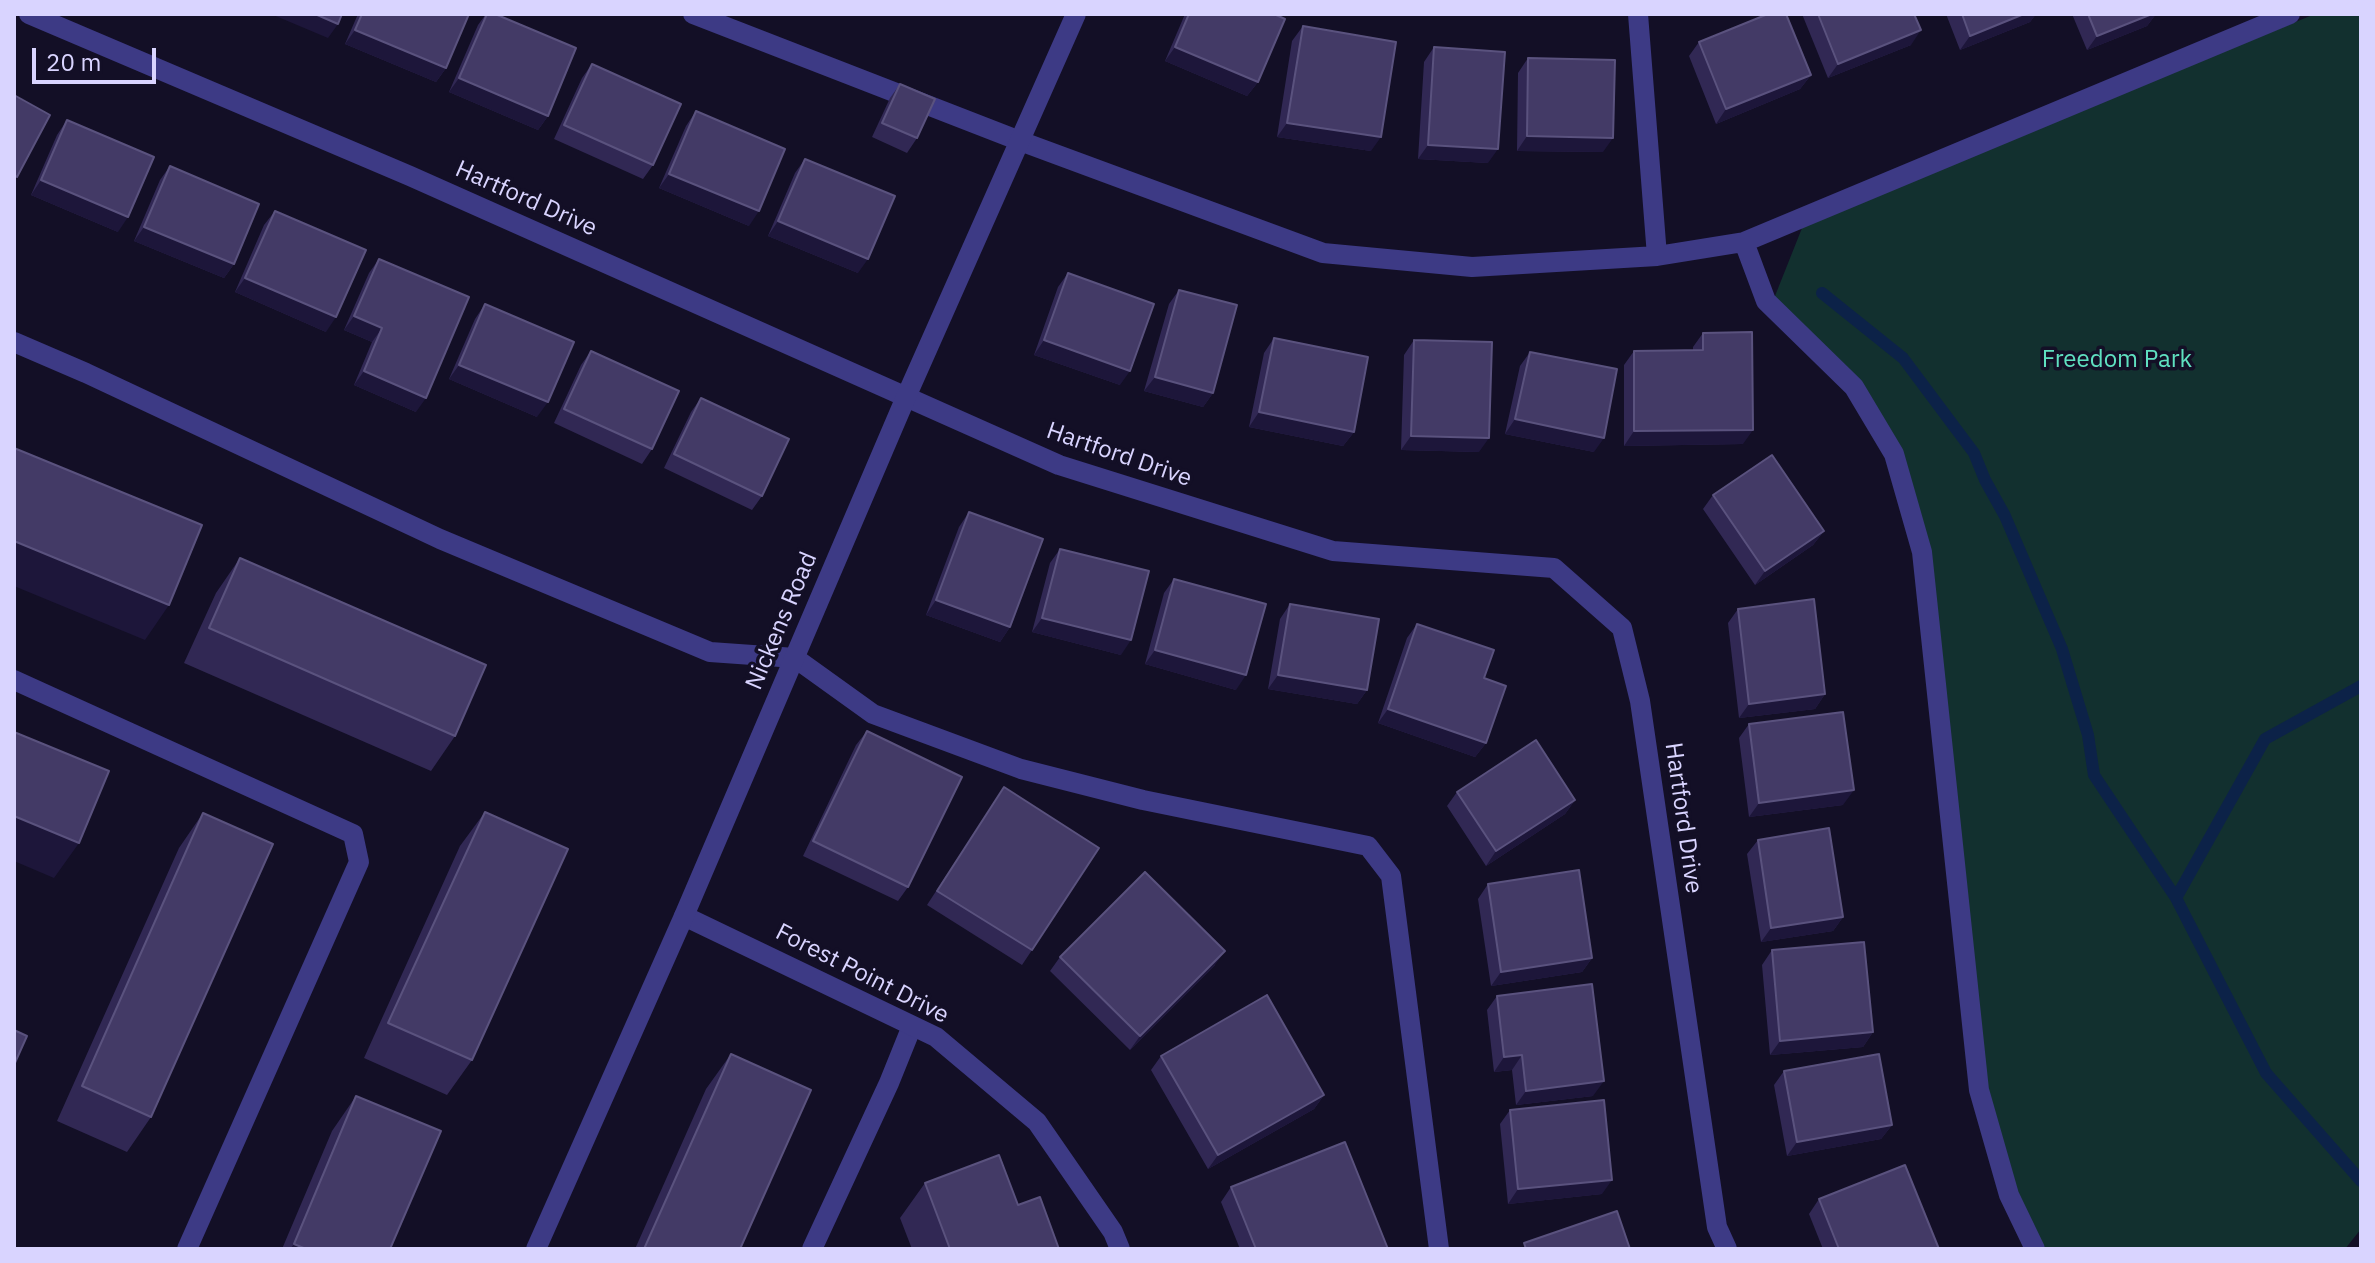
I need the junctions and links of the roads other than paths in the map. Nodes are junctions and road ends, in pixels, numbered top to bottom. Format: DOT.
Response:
graph roads {
  1 [pos="29,14"];
  2 [pos="693,14"];
  3 [pos="1076,14"];
  4 [pos="1638,14"];
  5 [pos="2290,14"];
  6 [pos="1020,141"];
  7 [pos="1744,242"];
  8 [pos="1657,256"];
  9 [pos="14,342"];
  10 [pos="906,397"];
  11 [pos="795,658"];
  12 [pos="14,680"];
  13 [pos="684,916"];
  14 [pos="912,1026"];
  15 [pos="187,1249"];
  16 [pos="536,1249"];
  17 [pos="812,1249"];
  18 [pos="1120,1249"];
  19 [pos="1439,1249"];
  20 [pos="1727,1249"];
  21 [pos="2035,1249"];
  1 -- 10 [label="street, Hartford Drive"];
  2 -- 6 [label="street"];
  3 -- 6 [label="street, Nickens Road"];
  4 -- 8 [label="street"];
  5 -- 7 [label="street"];
  6 -- 8 [label="street"];
  6 -- 10 [label="street, Nickens Road"];
  7 -- 8 [label="street"];
  7 -- 21 [label="street"];
  9 -- 11 [label="street"];
  10 -- 11 [label="street, Nickens Road"];
  10 -- 20 [label="street, Hartford Drive"];
  11 -- 13 [label="street, Nickens Road"];
  11 -- 19 [label="street"];
  12 -- 15 [label="street"];
  13 -- 14 [label="street, Forest Point Drive"];
  13 -- 16 [label="street, Nickens Road"];
  14 -- 17 [label="street"];
  14 -- 18 [label="street, Forest Point Drive"];
}
